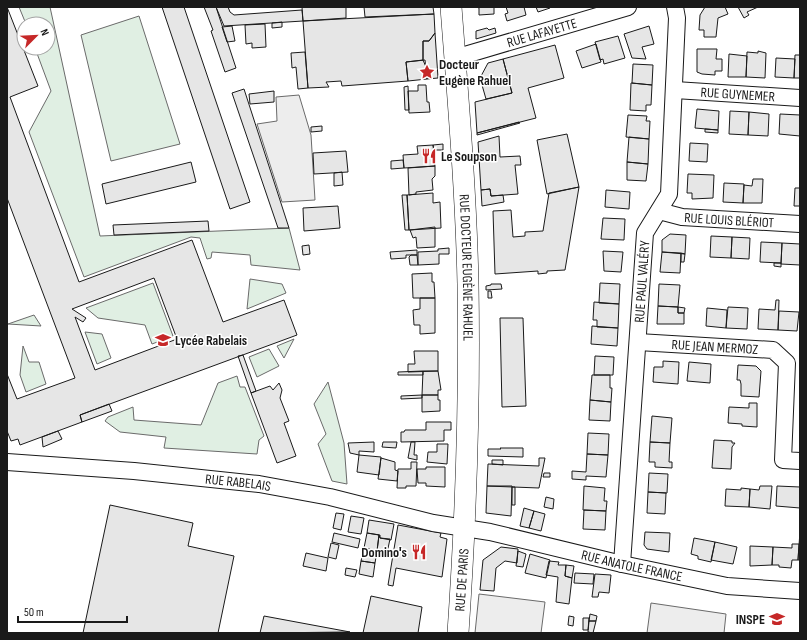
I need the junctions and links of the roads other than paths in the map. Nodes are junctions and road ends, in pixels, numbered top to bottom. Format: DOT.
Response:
graph roads {
  1 [pos="451,7"];
  2 [pos="628,7"];
  3 [pos="676,7"];
  4 [pos="454,56"];
  5 [pos="675,90"];
  6 [pos="800,98"];
  7 [pos="659,211"];
  8 [pos="800,224"];
  9 [pos="638,342"];
  10 [pos="794,363"];
  11 [pos="800,461"];
  12 [pos="7,462"];
  13 [pos="466,528"];
  14 [pos="622,564"];
  15 [pos="800,591"];
  16 [pos="458,633"];
  1 -- 4 [label="main road, RUE DOCTEUR EUGÈNE RAHUEL"];
  2 -- 4 [label="street, RUE LAFAYETTE"];
  3 -- 5 [label="street, RUE PAUL VALÉRY"];
  4 -- 13 [label="main road, RUE DOCTEUR EUGÈNE RAHUEL"];
  5 -- 6 [label="street, RUE GUYNEMER"];
  5 -- 7 [label="street, RUE PAUL VALÉRY"];
  7 -- 8 [label="street, RUE LOUIS BLÉRIOT"];
  7 -- 9 [label="street, RUE PAUL VALÉRY"];
  9 -- 10 [label="street, RUE JEAN MERMOZ"];
  9 -- 14 [label="street, RUE PAUL VALÉRY"];
  10 -- 11 [label="street, RUE JEAN MERMOZ"];
  12 -- 13 [label="street, RUE RABELAIS"];
  13 -- 14 [label="street, RUE ANATOLE FRANCE"];
  13 -- 16 [label="main road, RUE DE PARIS"];
  14 -- 15 [label="street, RUE ANATOLE FRANCE"];
}
